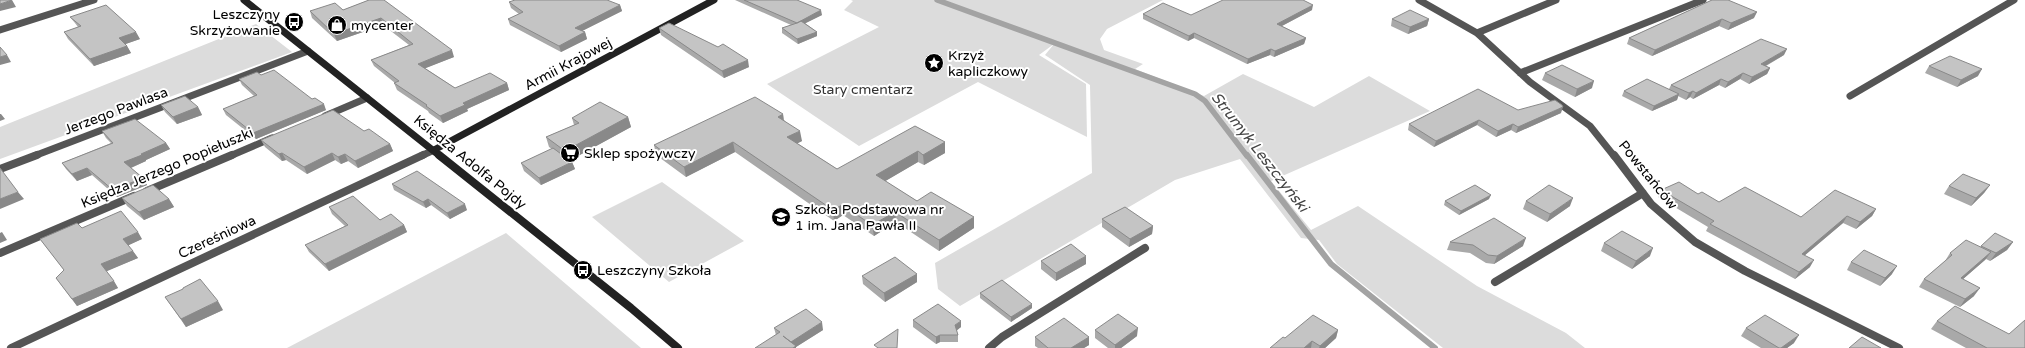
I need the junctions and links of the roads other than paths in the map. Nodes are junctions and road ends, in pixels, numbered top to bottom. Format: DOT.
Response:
graph roads {
  1 [pos="94,0"];
  2 [pos="244,0"];
  3 [pos="714,0"];
  4 [pos="1418,0"];
  5 [pos="1556,0"];
  6 [pos="1703,0"];
  7 [pos="2014,0"];
  8 [pos="0,30"];
  9 [pos="1477,33"];
  10 [pos="308,51"];
  11 [pos="1520,73"];
  12 [pos="1850,96"];
  13 [pos="367,98"];
  14 [pos="316,120"];
  15 [pos="279,135"];
  16 [pos="434,150"];
  17 [pos="0,169"];
  18 [pos="1643,193"];
  19 [pos="1145,248"];
  20 [pos="0,253"];
  21 [pos="1495,282"];
  22 [pos="11,348"];
  23 [pos="678,348"];
  24 [pos="989,348"];
  25 [pos="1898,348"];
  1 -- 8 [label="street"];
  2 -- 10 [label="street, Księdza Adolfa Pojdy"];
  3 -- 16 [label="street, Armii Krajowej"];
  4 -- 9 [label="street, Powstańców"];
  5 -- 9 [label="street"];
  6 -- 11 [label="street"];
  7 -- 12 [label="street"];
  9 -- 11 [label="street, Powstańców"];
  10 -- 13 [label="street, Księdza Adolfa Pojdy"];
  10 -- 17 [label="street, Jerzego Pawlasa"];
  11 -- 18 [label="street, Powstańców"];
  13 -- 14 [label="street"];
  13 -- 16 [label="street, Księdza Adolfa Pojdy"];
  15 -- 20 [label="street, Księdza Jerzego Popiełuszki"];
  16 -- 22 [label="street, Czereśniowa"];
  16 -- 23 [label="street, Księdza Adolfa Pojdy"];
  18 -- 21 [label="street"];
  18 -- 25 [label="street, Powstańców"];
  19 -- 24 [label="street"];
}
